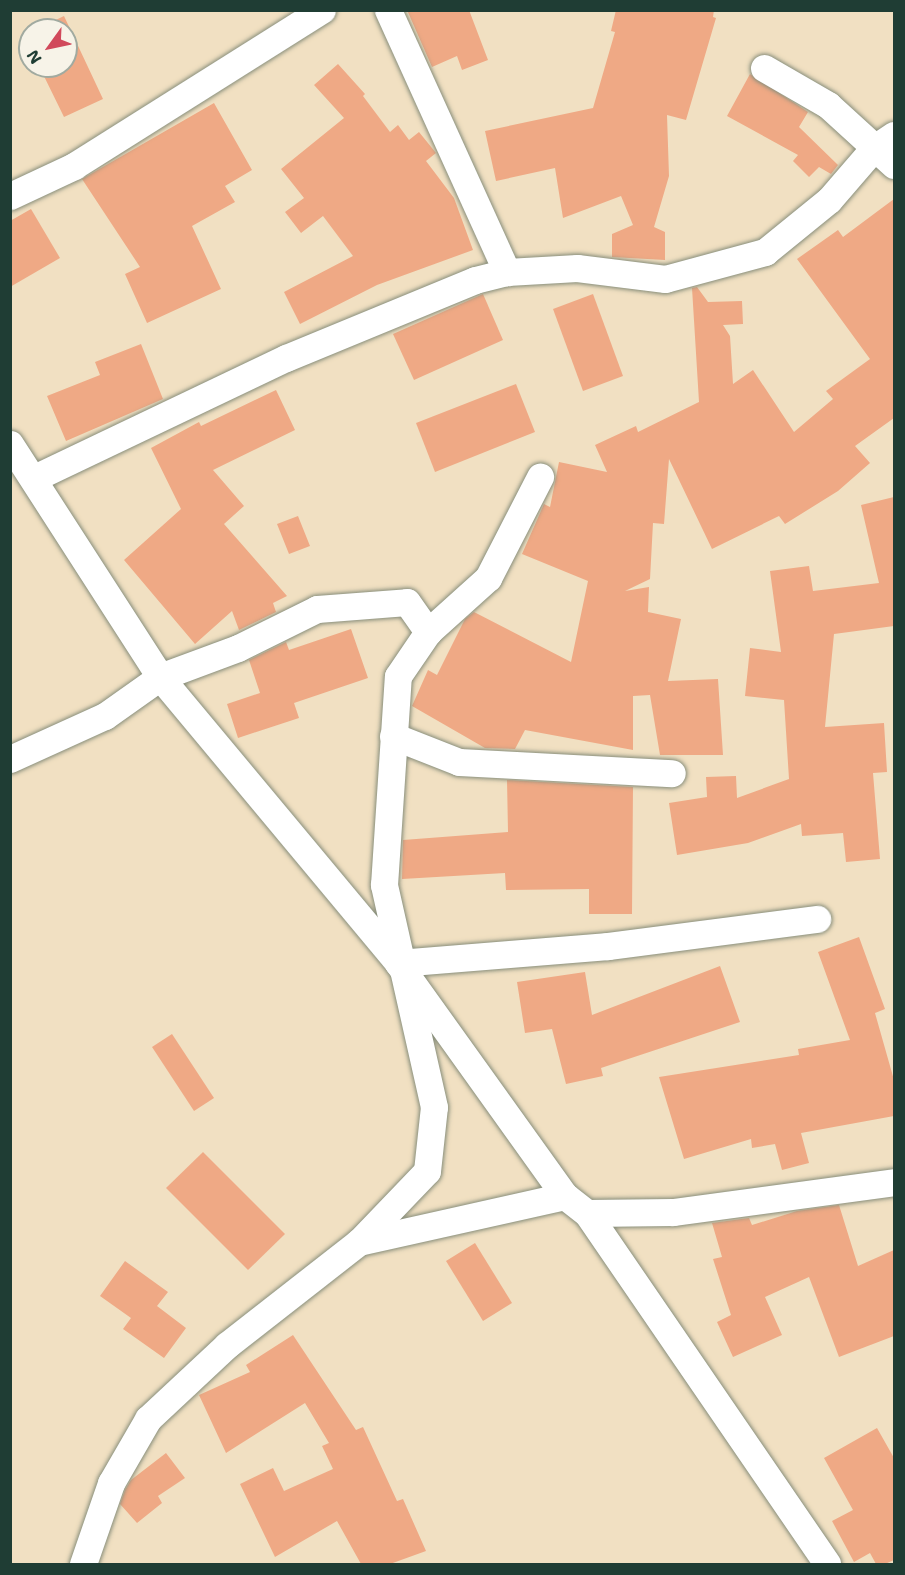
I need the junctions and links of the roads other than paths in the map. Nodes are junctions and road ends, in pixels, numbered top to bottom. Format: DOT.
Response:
graph roads {
  1 [pos="322,10"];
  2 [pos="388,10"];
  3 [pos="764,68"];
  4 [pos="884,142"];
  5 [pos="894,165"];
  6 [pos="10,196"];
  7 [pos="507,272"];
  8 [pos="10,444"];
  9 [pos="540,477"];
  10 [pos="34,478"];
  11 [pos="428,632"];
  12 [pos="160,677"];
  13 [pos="393,736"];
  14 [pos="10,759"];
  15 [pos="672,773"];
  16 [pos="817,919"];
  17 [pos="399,963"];
  18 [pos="894,1182"];
  19 [pos="565,1196"];
  20 [pos="587,1213"];
  21 [pos="359,1242"];
  22 [pos="83,1564"];
  23 [pos="827,1564"];
  1 -- 6 [label="street"];
  2 -- 7 [label="street"];
  3 -- 4 [label="street"];
  4 -- 5 [label="street"];
  4 -- 7 [label="street"];
  7 -- 10 [label="street"];
  8 -- 10 [label="street"];
  9 -- 11 [label="street"];
  10 -- 12 [label="street"];
  11 -- 12 [label="street"];
  11 -- 13 [label="street"];
  12 -- 14 [label="street"];
  12 -- 17 [label="street"];
  13 -- 15 [label="street"];
  13 -- 17 [label="street"];
  16 -- 17 [label="street"];
  17 -- 19 [label="street"];
  17 -- 21 [label="street"];
  18 -- 20 [label="street"];
  19 -- 20 [label="street"];
  19 -- 21 [label="street"];
  20 -- 23 [label="street"];
  21 -- 22 [label="street"];
}
